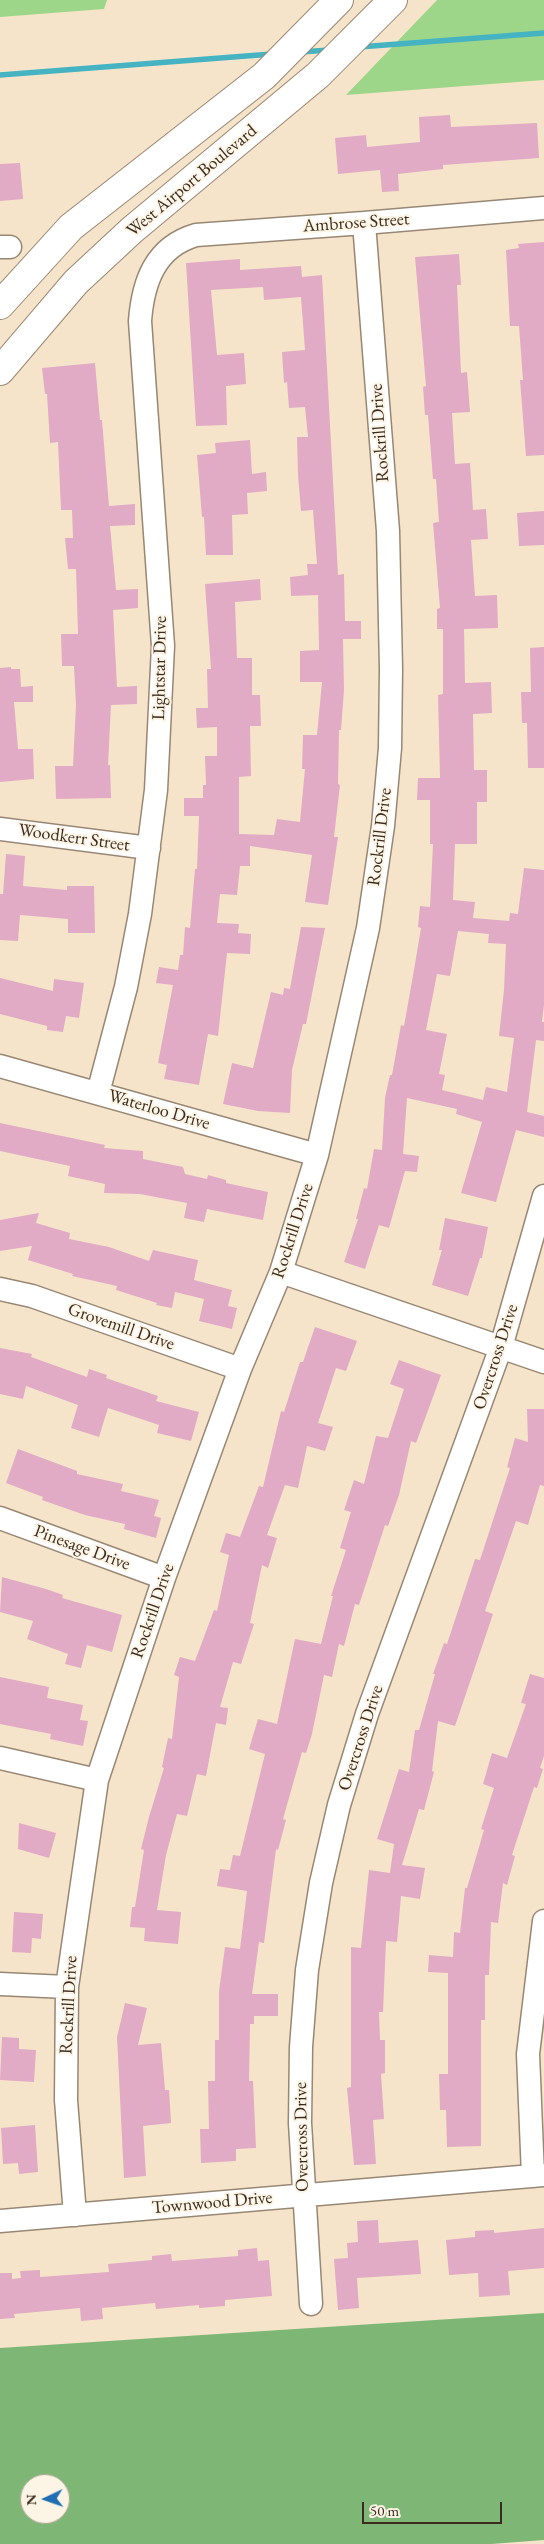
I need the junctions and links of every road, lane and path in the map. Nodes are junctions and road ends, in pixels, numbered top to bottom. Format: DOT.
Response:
graph roads {
  1 [pos="339,0"];
  2 [pos="393,0"];
  3 [pos="544,208"];
  4 [pos="364,224"];
  5 [pos="170,246"];
  6 [pos="0,306"];
  7 [pos="0,371"];
  8 [pos="0,828"];
  9 [pos="149,848"];
  10 [pos="0,1066"];
  11 [pos="98,1093"];
  12 [pos="317,1155"];
  13 [pos="544,1196"];
  14 [pos="281,1272"];
  15 [pos="0,1289"];
  16 [pos="501,1347"];
  17 [pos="544,1362"];
  18 [pos="240,1369"];
  19 [pos="0,1518"];
  20 [pos="164,1578"];
  21 [pos="0,1758"];
  22 [pos="97,1780"];
  23 [pos="544,1921"];
  24 [pos="0,1984"];
  25 [pos="67,1987"];
  26 [pos="539,2176"];
  27 [pos="303,2195"];
  28 [pos="75,2215"];
  29 [pos="0,2221"];
  30 [pos="311,2304"];
  1 -- 6 [label="main road, West Airport Boulevard"];
  2 -- 7 [label="main road, West Airport Boulevard"];
  3 -- 4 [label="street, Ambrose Street"];
  4 -- 5 [label="street, Ambrose Street"];
  4 -- 12 [label="street, Rockrill Drive"];
  5 -- 9 [label="street, Lightstar Drive"];
  8 -- 9 [label="street, Woodkerr Street"];
  9 -- 11 [label="street, Lightstar Drive"];
  10 -- 11 [label="street, Waterloo Drive"];
  11 -- 12 [label="street, Waterloo Drive"];
  12 -- 14 [label="street, Rockrill Drive"];
  13 -- 16 [label="street, Overcross Drive"];
  14 -- 16 [label="street"];
  14 -- 18 [label="street, Rockrill Drive"];
  15 -- 18 [label="street, Grovemill Drive"];
  16 -- 17 [label="street"];
  16 -- 27 [label="street, Overcross Drive"];
  18 -- 20 [label="street, Rockrill Drive"];
  19 -- 20 [label="street, Pinesage Drive"];
  20 -- 22 [label="street, Rockrill Drive"];
  21 -- 22 [label="street"];
  22 -- 25 [label="street, Rockrill Drive"];
  23 -- 26 [label="street"];
  24 -- 25 [label="street"];
  25 -- 28 [label="street, Rockrill Drive"];
  26 -- 27 [label="street, Townwood Drive"];
  27 -- 28 [label="street, Townwood Drive"];
  27 -- 30 [label="street, Overcross Drive"];
  28 -- 29 [label="street, Townwood Drive"];
}
